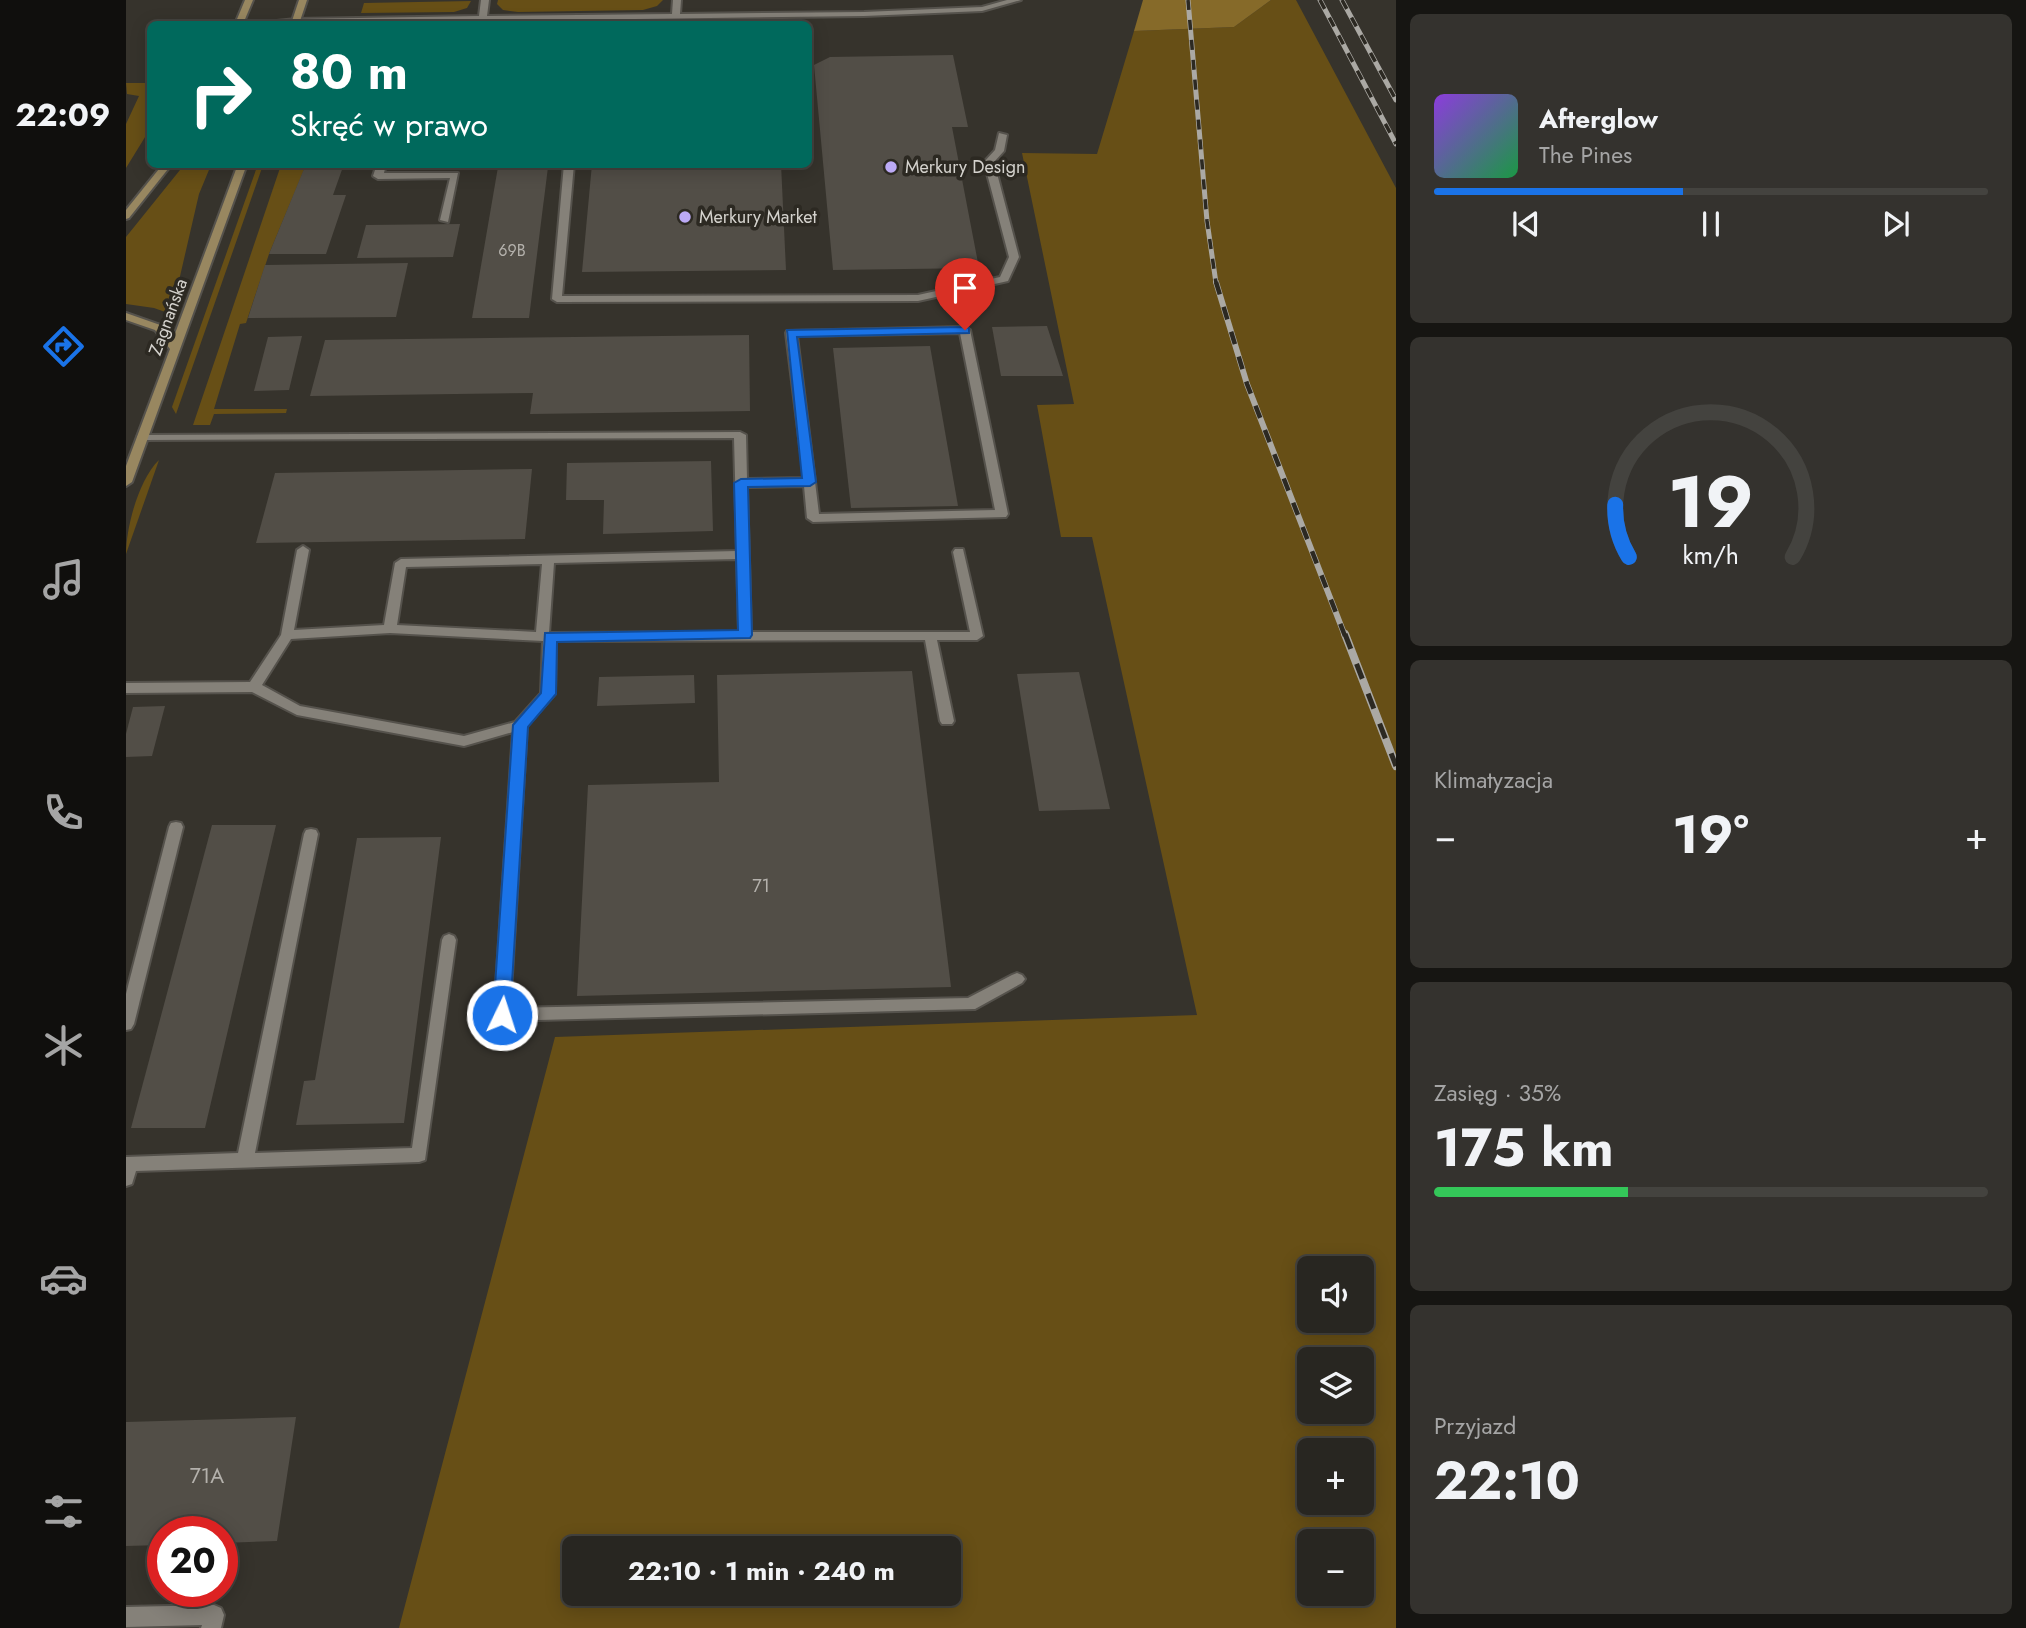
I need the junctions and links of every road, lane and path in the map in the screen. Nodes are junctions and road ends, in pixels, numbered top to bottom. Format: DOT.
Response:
graph roads {
  1 [pos="249,0"];
  2 [pos="303,0"];
  3 [pos="485,0"];
  4 [pos="677,0"];
  5 [pos="1017,0"];
  6 [pos="676,17"];
  7 [pos="240,21"];
  8 [pos="296,21"];
  9 [pos="482,21"];
  10 [pos="521,21"];
  11 [pos="1002,135"];
  12 [pos="165,168"];
  13 [pos="242,168"];
  14 [pos="381,168"];
  15 [pos="569,168"];
  16 [pos="126,216"];
  17 [pos="445,220"];
  18 [pos="126,316"];
  19 [pos="176,349"];
  20 [pos="143,438"];
  21 [pos="126,482"];
  22 [pos="810,482"];
  23 [pos="741,483"];
  24 [pos="303,550"];
  25 [pos="959,552"];
  26 [pos="743,555"];
  27 [pos="548,560"];
  28 [pos="390,629"];
  29 [pos="287,635"];
  30 [pos="745,635"];
  31 [pos="930,635"];
  32 [pos="546,636"];
  33 [pos="254,687"];
  34 [pos="126,688"];
  35 [pos="947,721"];
  36 [pos="520,725"];
  37 [pos="176,827"];
  38 [pos="311,834"];
  39 [pos="449,940"];
  40 [pos="1017,979"];
  41 [pos="126,1024"];
  42 [pos="245,1160"];
  43 [pos="127,1169"];
  44 [pos="126,1617"];
  45 [pos="217,1624"];
  1 -- 7 [label="main road"];
  2 -- 8 [label="main road"];
  3 -- 9 [label="lane"];
  4 -- 6 [label="lane"];
  5 -- 6 [label="lane"];
  6 -- 10 [label="lane"];
  11 -- 15 [label="lane"];
  12 -- 16 [label="main road"];
  13 -- 19 [label="main road, Zagnańska"];
  14 -- 17 [label="lane"];
  18 -- 19 [label="main road"];
  19 -- 20 [label="main road, Zagnańska"];
  20 -- 21 [label="main road, Zagnańska"];
  20 -- 23 [label="lane"];
  22 -- 22 [label="lane"];
  22 -- 23 [label="lane"];
  23 -- 26 [label="lane"];
  24 -- 29 [label="lane"];
  25 -- 31 [label="lane"];
  26 -- 27 [label="lane"];
  26 -- 30 [label="lane"];
  27 -- 28 [label="lane"];
  27 -- 32 [label="lane"];
  28 -- 29 [label="lane"];
  28 -- 32 [label="lane"];
  29 -- 33 [label="lane"];
  30 -- 31 [label="lane"];
  30 -- 32 [label="lane"];
  31 -- 35 [label="lane"];
  32 -- 36 [label="lane"];
  33 -- 34 [label="lane"];
  33 -- 36 [label="lane"];
  36 -- 40 [label="lane"];
  37 -- 41 [label="lane"];
  38 -- 42 [label="lane"];
  39 -- 42 [label="lane"];
  42 -- 43 [label="lane"];
  44 -- 45 [label="lane"];
}
